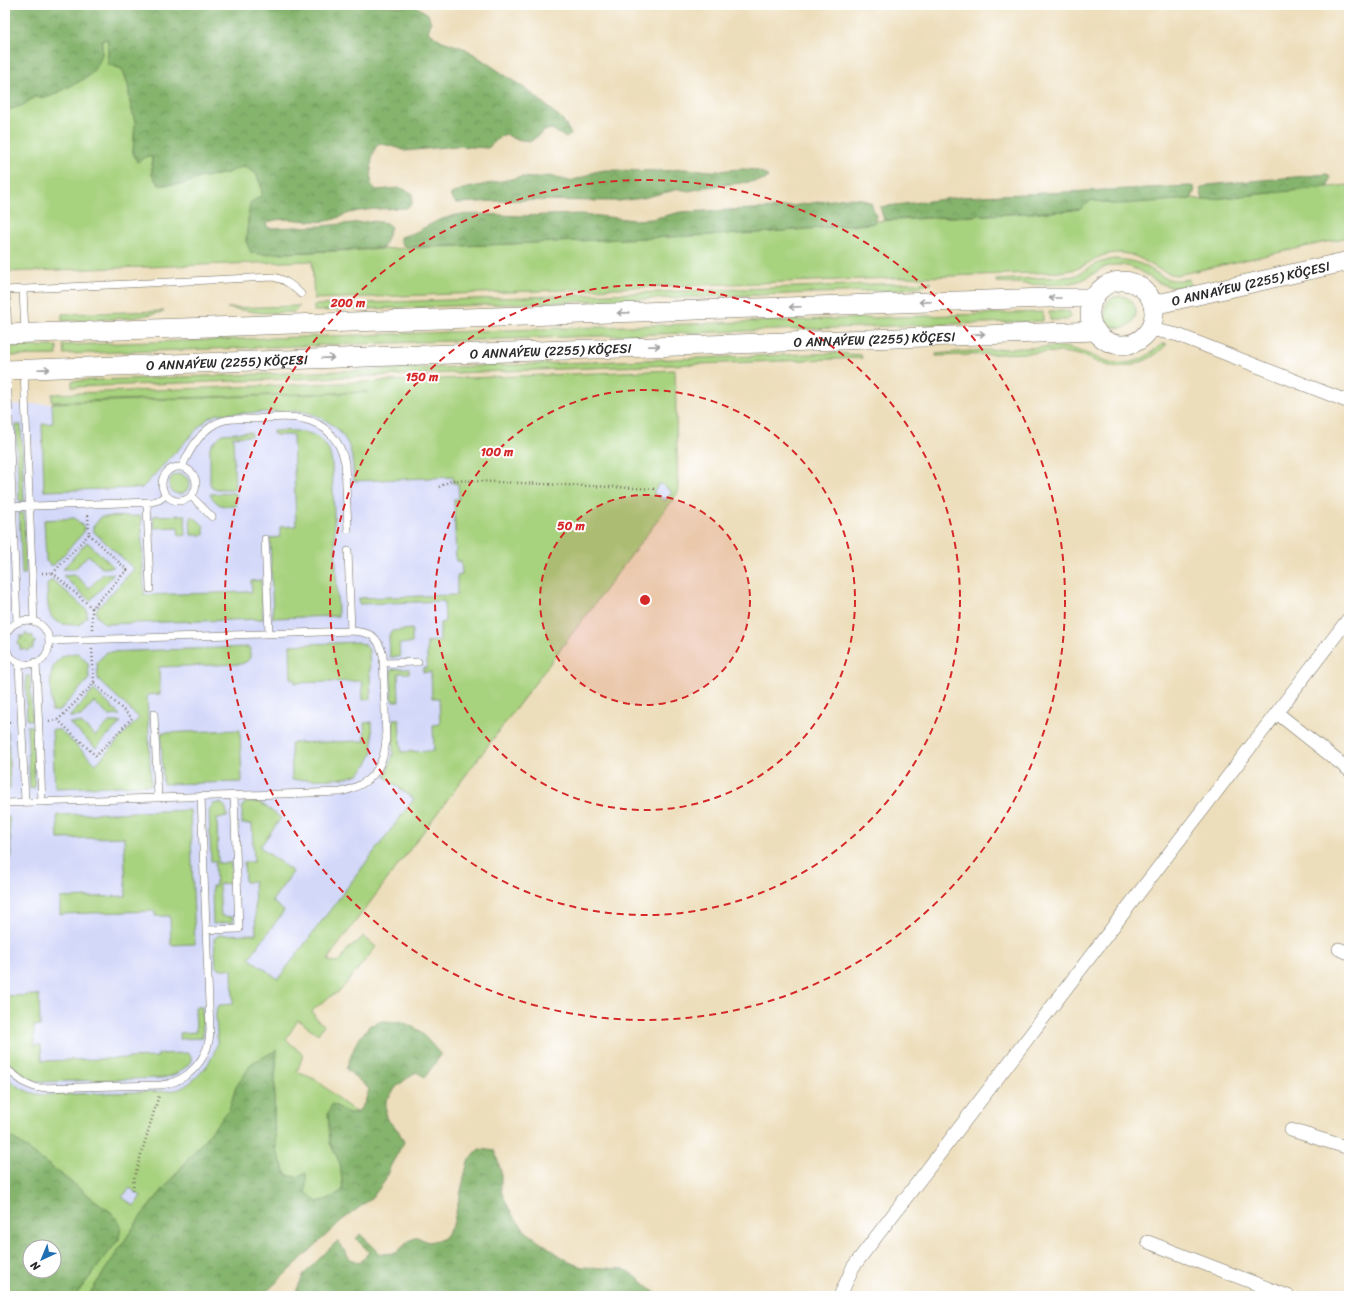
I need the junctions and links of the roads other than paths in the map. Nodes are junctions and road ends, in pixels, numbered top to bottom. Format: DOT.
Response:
graph roads {
  1 [pos="1349,261"];
  2 [pos="23,289"];
  3 [pos="6,290"];
  4 [pos="301,294"];
  5 [pos="1094,298"];
  6 [pos="1153,305"];
  7 [pos="1150,329"];
  8 [pos="1096,331"];
  9 [pos="13,334"];
  10 [pos="12,370"];
  11 [pos="1349,402"];
  12 [pos="182,468"];
  13 [pos="166,495"];
  14 [pos="191,496"];
  15 [pos="147,502"];
  16 [pos="30,506"];
  17 [pos="9,507"];
  18 [pos="212,517"];
  19 [pos="348,529"];
  20 [pos="265,539"];
  21 [pos="348,551"];
  22 [pos="150,589"];
  23 [pos="1349,618"];
  24 [pos="17,622"];
  25 [pos="34,622"];
  26 [pos="352,631"];
  27 [pos="269,634"];
  28 [pos="5,637"];
  29 [pos="49,641"];
  30 [pos="5,646"];
  31 [pos="36,662"];
  32 [pos="418,662"];
  33 [pos="19,663"];
  34 [pos="383,663"];
  35 [pos="1277,712"];
  36 [pos="154,714"];
  37 [pos="1349,770"];
  38 [pos="234,795"];
  39 [pos="201,796"];
  40 [pos="158,798"];
  41 [pos="24,802"];
  42 [pos="42,802"];
  43 [pos="5,803"];
  44 [pos="206,930"];
  45 [pos="5,1068"];
  46 [pos="1291,1130"];
  47 [pos="1349,1148"];
  48 [pos="1148,1242"];
  49 [pos="840,1296"];
  50 [pos="1288,1296"];
  1 -- 6 [label="main road, O ANNAÝEW (2255) KÖÇESI"];
  2 -- 3 [label="lane"];
  2 -- 4 [label="lane"];
  2 -- 9 [label="lane"];
  3 -- 9 [label="lane"];
  5 -- 6 [label="main road"];
  5 -- 8 [label="main road"];
  5 -- 9 [label="main road, one-way"];
  6 -- 7 [label="main road"];
  7 -- 8 [label="main road"];
  7 -- 11 [label="street"];
  10 -- 8 [label="main road, O ANNAÝEW (2255) KÖÇESI, one-way"];
  10 -- 16 [label="lane"];
  10 -- 17 [label="lane"];
  12 -- 13 [label="lane"];
  12 -- 14 [label="lane"];
  12 -- 19 [label="lane"];
  13 -- 14 [label="lane"];
  13 -- 15 [label="lane"];
  14 -- 18 [label="lane"];
  15 -- 16 [label="lane"];
  15 -- 22 [label="lane"];
  16 -- 17 [label="lane"];
  16 -- 25 [label="lane"];
  17 -- 24 [label="lane"];
  20 -- 27 [label="lane"];
  21 -- 26 [label="lane"];
  23 -- 35 [label="street"];
  24 -- 25 [label="lane"];
  24 -- 28 [label="lane"];
  25 -- 29 [label="lane"];
  26 -- 27 [label="lane"];
  26 -- 34 [label="lane"];
  27 -- 29 [label="lane"];
  29 -- 31 [label="lane"];
  30 -- 33 [label="lane"];
  31 -- 33 [label="lane"];
  31 -- 42 [label="lane"];
  32 -- 34 [label="lane"];
  33 -- 41 [label="lane"];
  34 -- 38 [label="lane"];
  35 -- 37 [label="street"];
  35 -- 49 [label="street"];
  36 -- 40 [label="lane"];
  38 -- 39 [label="lane"];
  38 -- 44 [label="lane"];
  39 -- 40 [label="lane"];
  39 -- 44 [label="lane"];
  40 -- 42 [label="lane"];
  41 -- 42 [label="lane"];
  41 -- 43 [label="lane"];
  44 -- 45 [label="lane"];
  46 -- 47 [label="street"];
  48 -- 50 [label="street"];
}
